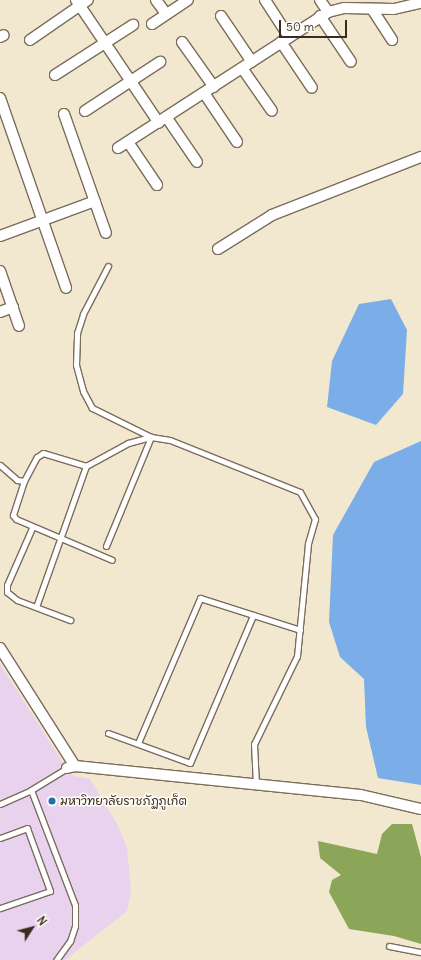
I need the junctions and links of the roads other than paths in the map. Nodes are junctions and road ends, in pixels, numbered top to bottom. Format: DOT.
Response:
graph roads {
  1 [pos="156,0"];
  2 [pos="188,0"];
  3 [pos="265,0"];
  4 [pos="320,0"];
  5 [pos="82,2"];
  6 [pos="421,3"];
  7 [pos="372,9"];
  8 [pos="166,14"];
  9 [pos="324,14"];
  10 [pos="221,16"];
  11 [pos="152,24"];
  12 [pos="133,25"];
  13 [pos="285,39"];
  14 [pos="30,40"];
  15 [pos="392,40"];
  16 [pos="182,42"];
  17 [pos="104,43"];
  18 [pos="160,62"];
  19 [pos="252,62"];
  20 [pos="351,62"];
  21 [pos="242,68"];
  22 [pos="55,74"];
  23 [pos="130,82"];
  24 [pos="214,87"];
  25 [pos="312,88"];
  26 [pos="204,93"];
  27 [pos="0,98"];
  28 [pos="85,110"];
  29 [pos="272,111"];
  30 [pos="64,114"];
  31 [pos="163,120"];
  32 [pos="128,142"];
  33 [pos="237,142"];
  34 [pos="118,148"];
  35 [pos="421,157"];
  36 [pos="197,162"];
  37 [pos="157,185"];
  38 [pos="95,201"];
  39 [pos="43,220"];
  40 [pos="106,233"];
  41 [pos="0,236"];
  42 [pos="218,249"];
  43 [pos="108,266"];
  44 [pos="0,271"];
  45 [pos="66,288"];
  46 [pos="13,307"];
  47 [pos="0,312"];
  48 [pos="19,326"];
  49 [pos="151,437"];
  50 [pos="0,465"];
  51 [pos="86,466"];
  52 [pos="24,481"];
  53 [pos="32,528"];
  54 [pos="60,539"];
  55 [pos="106,546"];
  56 [pos="112,560"];
  57 [pos="36,607"];
  58 [pos="253,615"];
  59 [pos="70,620"];
  60 [pos="300,630"];
  61 [pos="0,648"];
  62 [pos="108,733"];
  63 [pos="138,743"];
  64 [pos="71,767"];
  65 [pos="256,786"];
  66 [pos="31,790"];
  67 [pos="0,804"];
  68 [pos="421,809"];
  69 [pos="0,838"];
  70 [pos="0,908"];
  71 [pos="389,946"];
  72 [pos="421,952"];
  73 [pos="56,960"];
  1 -- 8 [label="street"];
  2 -- 8 [label="street"];
  3 -- 13 [label="street"];
  4 -- 9 [label="street"];
  5 -- 14 [label="street"];
  5 -- 17 [label="street"];
  6 -- 7 [label="street"];
  7 -- 9 [label="street"];
  7 -- 15 [label="street"];
  8 -- 11 [label="street"];
  9 -- 13 [label="street"];
  9 -- 20 [label="street"];
  10 -- 19 [label="street"];
  12 -- 17 [label="street"];
  13 -- 19 [label="street"];
  13 -- 25 [label="street"];
  16 -- 24 [label="street"];
  17 -- 22 [label="street"];
  17 -- 23 [label="street"];
  18 -- 23 [label="street"];
  19 -- 21 [label="street"];
  21 -- 24 [label="street"];
  21 -- 29 [label="street"];
  23 -- 28 [label="street"];
  23 -- 31 [label="street"];
  24 -- 26 [label="street"];
  26 -- 31 [label="street"];
  26 -- 33 [label="street"];
  27 -- 39 [label="street"];
  30 -- 38 [label="street"];
  31 -- 32 [label="street"];
  31 -- 36 [label="street"];
  32 -- 34 [label="street"];
  32 -- 37 [label="street"];
  35 -- 42 [label="street"];
  38 -- 39 [label="street"];
  38 -- 40 [label="street"];
  39 -- 41 [label="street"];
  39 -- 45 [label="street"];
  43 -- 49 [label="lane"];
  44 -- 46 [label="street"];
  46 -- 47 [label="street"];
  46 -- 48 [label="street"];
  49 -- 51 [label="lane"];
  49 -- 55 [label="lane"];
  49 -- 60 [label="lane"];
  50 -- 52 [label="lane"];
  51 -- 52 [label="lane"];
  51 -- 54 [label="lane"];
  52 -- 53 [label="lane"];
  53 -- 54 [label="lane"];
  53 -- 57 [label="lane"];
  54 -- 56 [label="lane"];
  54 -- 57 [label="lane"];
  57 -- 59 [label="lane"];
  58 -- 60 [label="lane"];
  58 -- 63 [label="lane"];
  58 -- 63 [label="lane"];
  60 -- 65 [label="lane"];
  61 -- 64 [label="street"];
  62 -- 63 [label="lane"];
  64 -- 65 [label="street"];
  64 -- 66 [label="lane"];
  65 -- 68 [label="street"];
  66 -- 67 [label="lane"];
  66 -- 73 [label="lane"];
  69 -- 70 [label="lane"];
  71 -- 72 [label="lane"];
}
